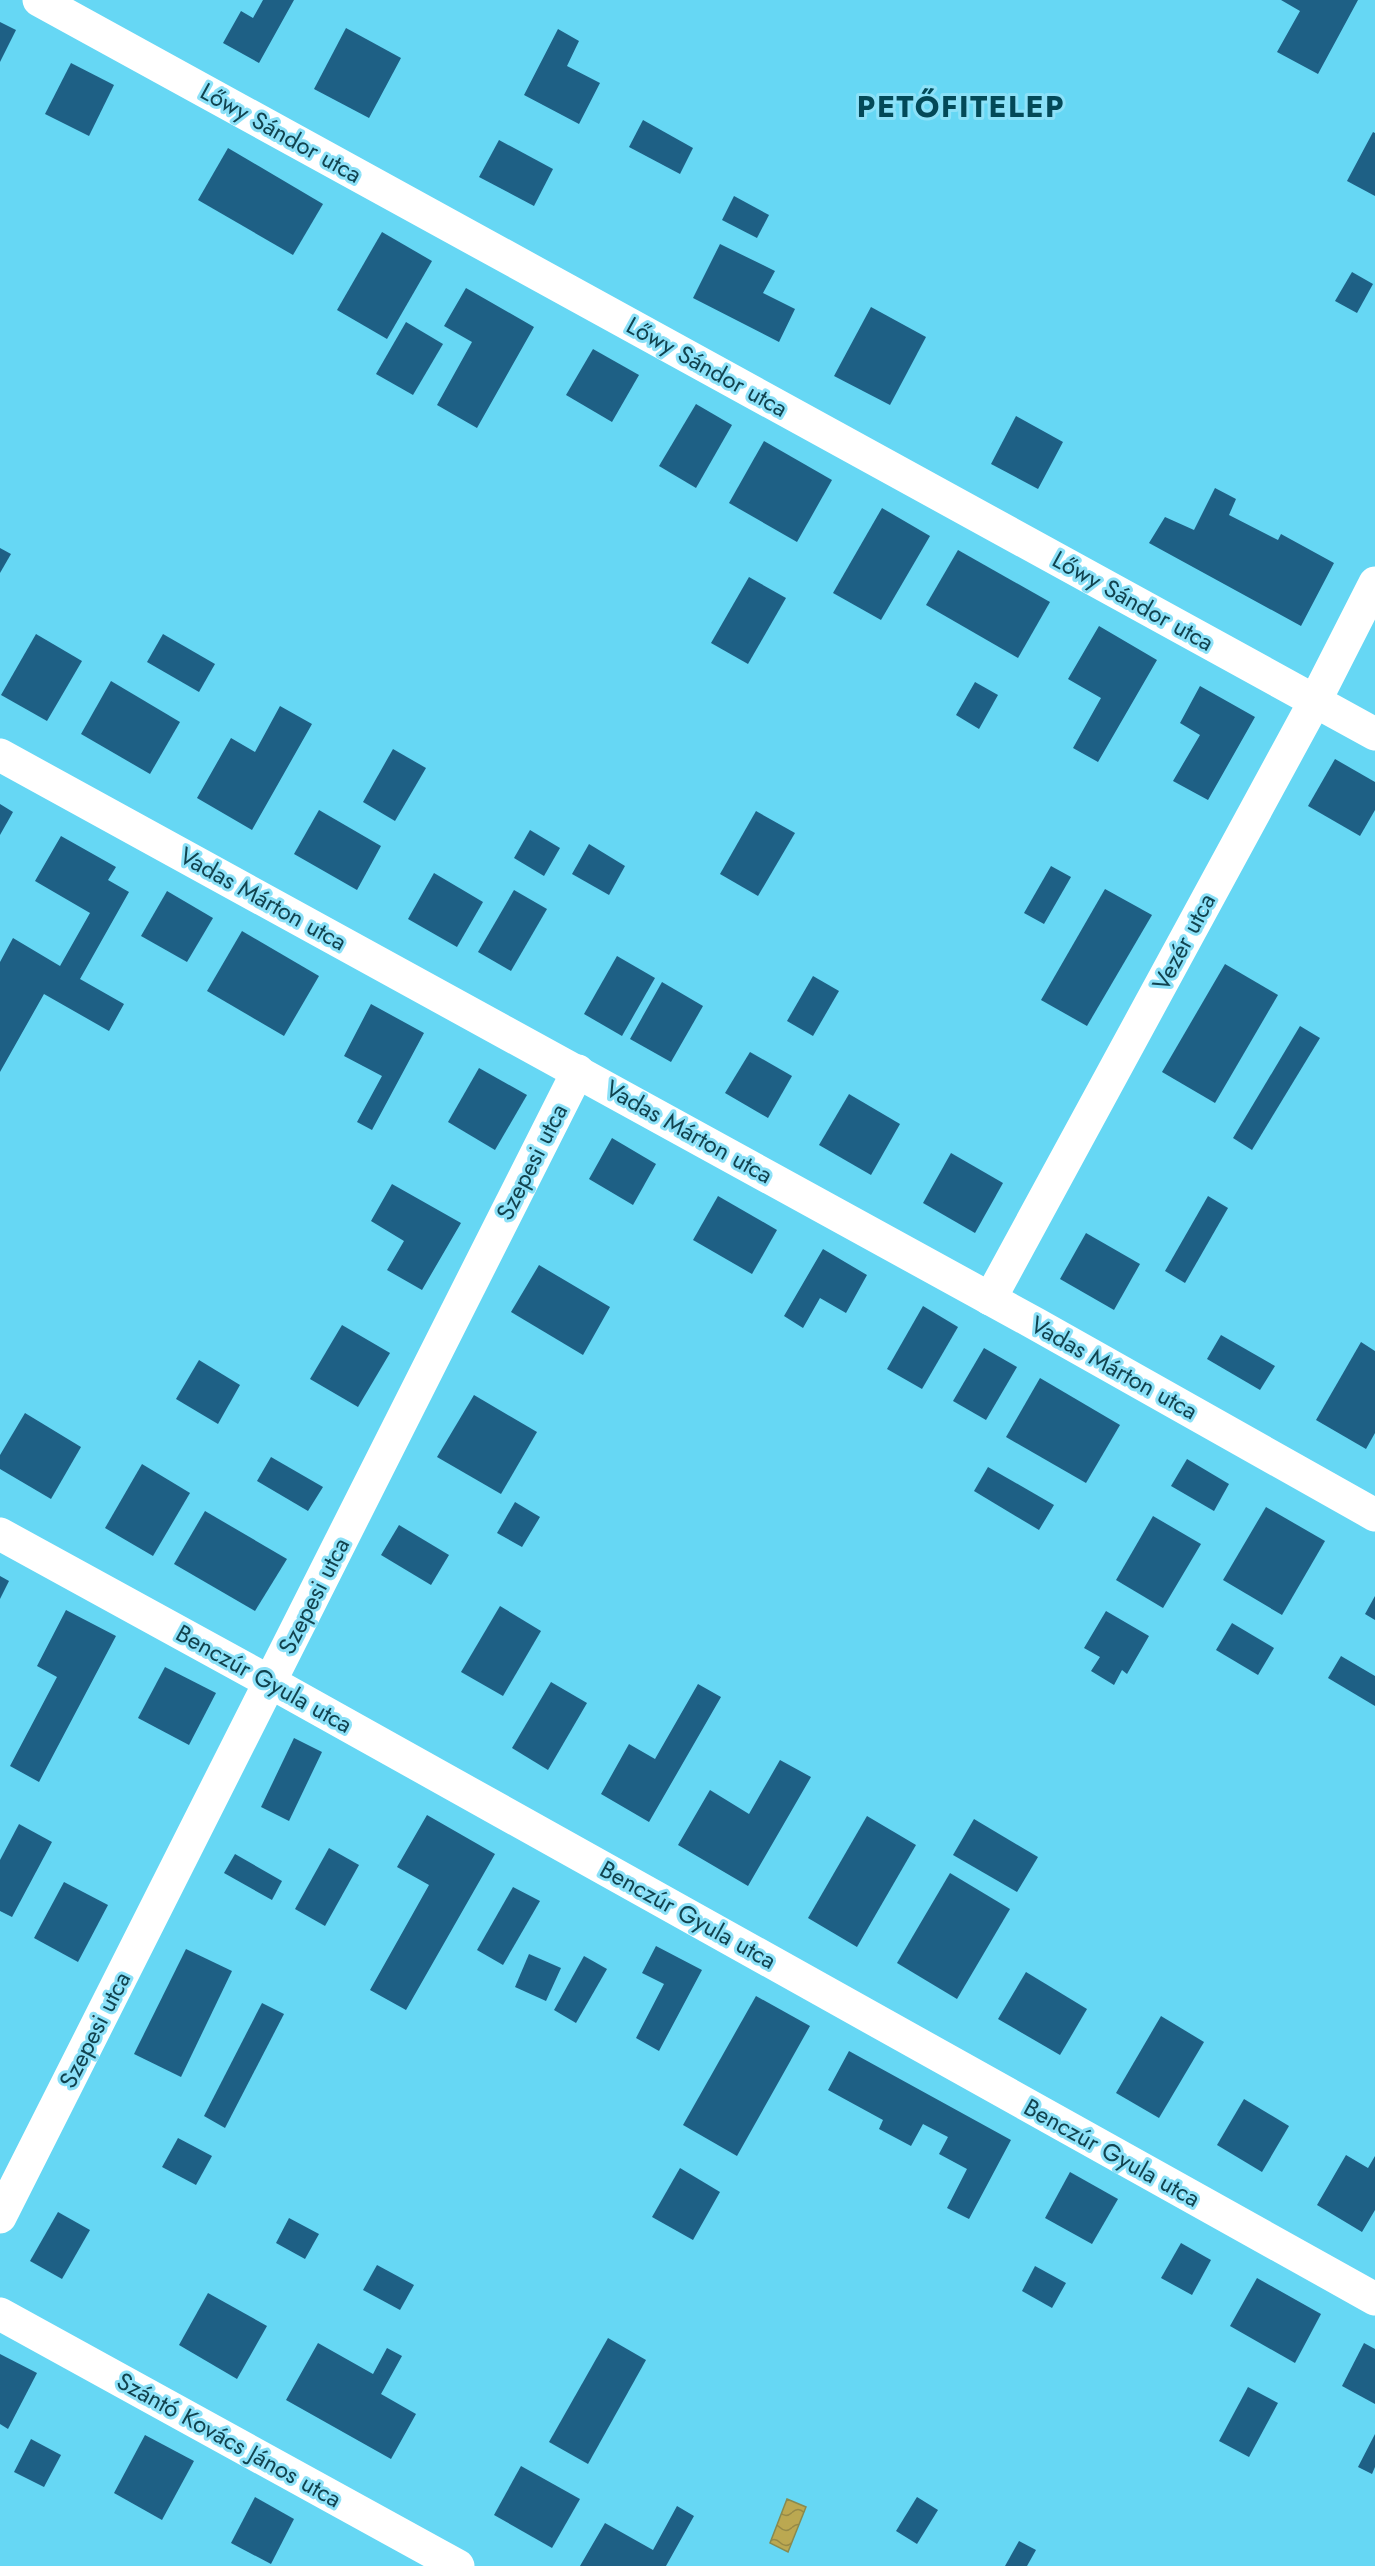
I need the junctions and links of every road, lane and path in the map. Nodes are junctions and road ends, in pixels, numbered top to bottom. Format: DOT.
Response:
graph roads {
  1 [pos="39,0"];
  2 [pos="1375,583"];
  3 [pos="1315,701"];
  4 [pos="1375,734"];
  5 [pos="0,755"];
  6 [pos="578,1071"];
  7 [pos="990,1299"];
  8 [pos="1375,1515"];
  9 [pos="0,1534"];
  10 [pos="270,1682"];
  11 [pos="0,2217"];
  12 [pos="1375,2299"];
  13 [pos="0,2314"];
  14 [pos="458,2566"];
  1 -- 3 [label="street, Lőwy Sándor utca"];
  2 -- 3 [label="street, Vezér utca"];
  3 -- 4 [label="street, Lőwy Sándor utca"];
  3 -- 7 [label="street, Vezér utca"];
  5 -- 6 [label="street, Vadas Márton utca"];
  6 -- 7 [label="street, Vadas Márton utca"];
  6 -- 10 [label="street, Szepesi utca"];
  7 -- 8 [label="street, Vadas Márton utca"];
  9 -- 10 [label="street, Benczúr Gyula utca"];
  10 -- 11 [label="street, Szepesi utca"];
  10 -- 12 [label="street, Benczúr Gyula utca"];
  13 -- 14 [label="street, Szántó Kovács János utca"];
}
